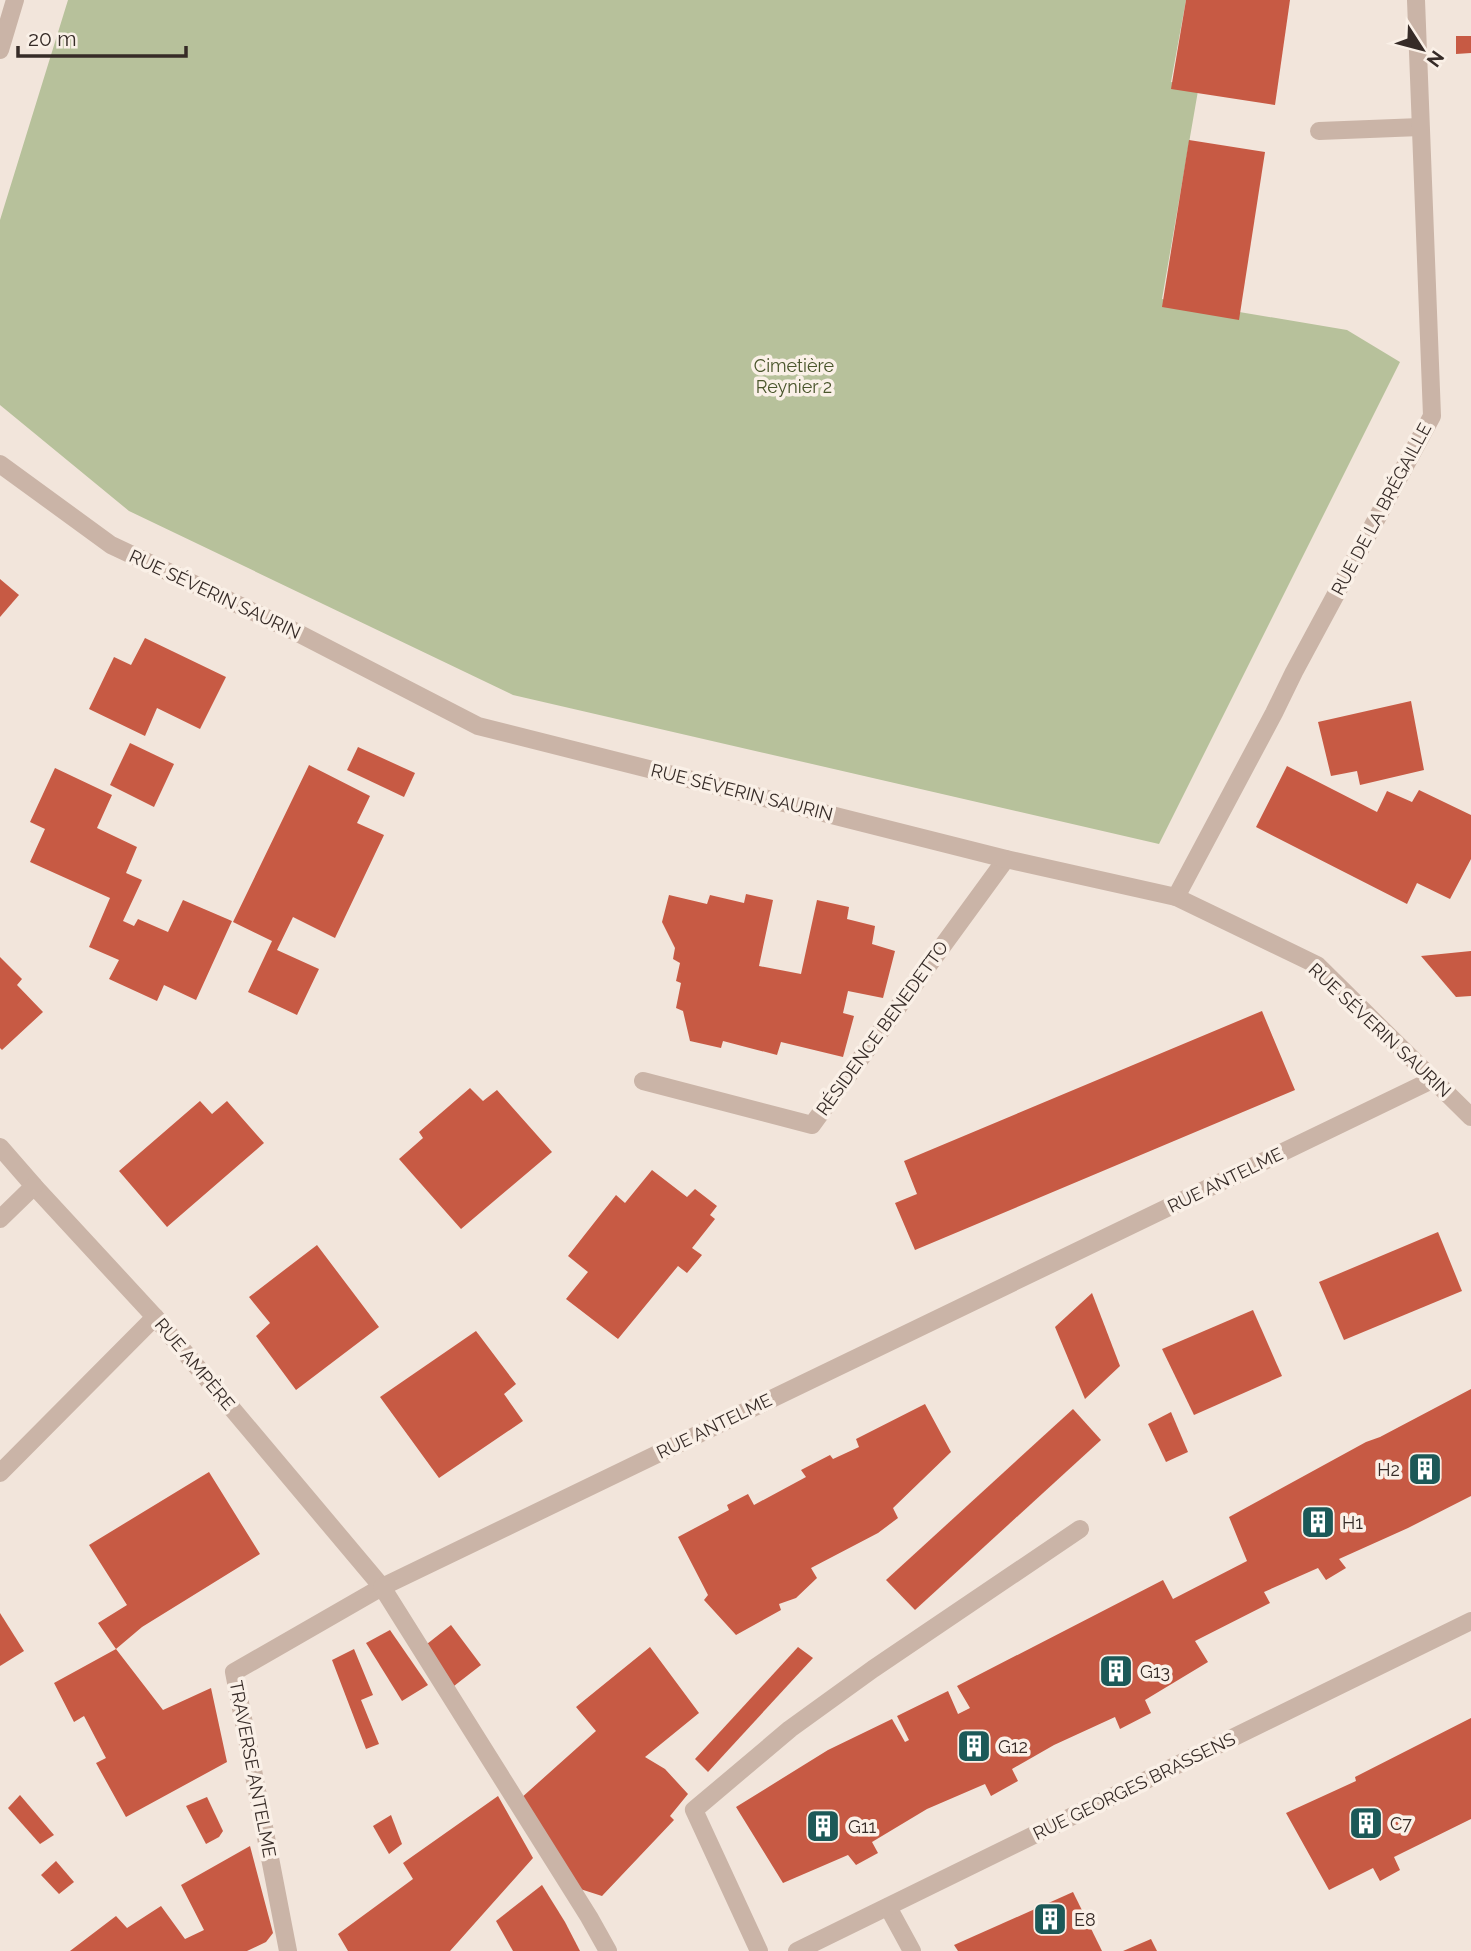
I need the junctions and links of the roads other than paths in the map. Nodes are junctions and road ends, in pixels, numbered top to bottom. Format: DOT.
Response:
graph roads {
  1 [pos="15,0"];
  2 [pos="1416,0"];
  3 [pos="0,50"];
  4 [pos="1420,127"];
  5 [pos="1319,131"];
  6 [pos="0,464"];
  7 [pos="1006,859"];
  8 [pos="1176,897"];
  9 [pos="1432,1080"];
  10 [pos="643,1081"];
  11 [pos="1471,1117"];
  12 [pos="0,1147"];
  13 [pos="34,1186"];
  14 [pos="0,1219"];
  15 [pos="155,1317"];
  16 [pos="0,1473"];
  17 [pos="1080,1529"];
  18 [pos="382,1587"];
  19 [pos="1471,1621"];
  20 [pos="888,1907"];
  21 [pos="288,1951"];
  22 [pos="608,1951"];
  23 [pos="759,1951"];
  24 [pos="797,1951"];
  25 [pos="912,1951"];
  1 -- 3 [label="street"];
  2 -- 4 [label="street, RUE DE LA BRÉGAILLE"];
  4 -- 5 [label="street"];
  4 -- 8 [label="street, RUE DE LA BRÉGAILLE"];
  6 -- 7 [label="street, RUE SÉVERIN SAURIN"];
  7 -- 8 [label="street, RUE SÉVERIN SAURIN"];
  7 -- 10 [label="street, RÉSIDENCE BENEDETTO"];
  8 -- 9 [label="street, RUE SÉVERIN SAURIN"];
  9 -- 11 [label="street, RUE SÉVERIN SAURIN"];
  9 -- 18 [label="street, RUE ANTELME"];
  12 -- 13 [label="street, RUE AMPÈRE"];
  13 -- 14 [label="street"];
  13 -- 15 [label="street, RUE AMPÈRE"];
  15 -- 16 [label="street"];
  15 -- 18 [label="street, RUE AMPÈRE"];
  17 -- 23 [label="street"];
  18 -- 21 [label="street, TRAVERSE ANTELME"];
  18 -- 22 [label="street"];
  19 -- 20 [label="street, RUE GEORGES BRASSENS"];
  20 -- 24 [label="street, RUE GEORGES BRASSENS"];
  20 -- 25 [label="street"];
}
